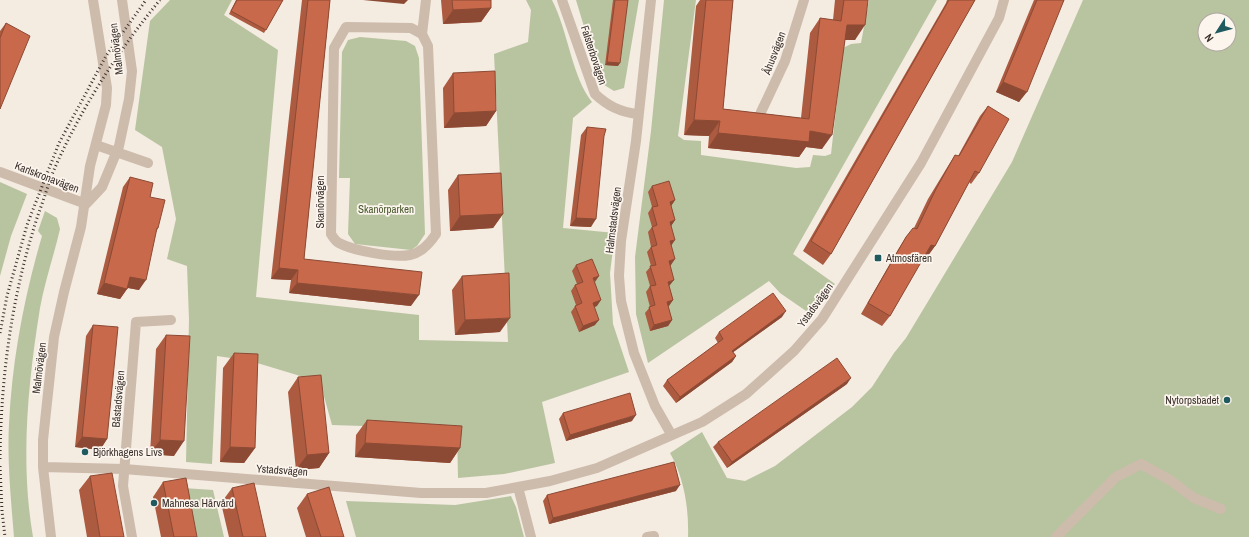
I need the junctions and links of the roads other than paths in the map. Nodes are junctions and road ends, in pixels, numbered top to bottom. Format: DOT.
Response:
graph roads {
  1 [pos="93,0"];
  2 [pos="122,0"];
  3 [pos="426,0"];
  4 [pos="562,0"];
  5 [pos="651,0"];
  6 [pos="804,0"];
  7 [pos="1004,0"];
  8 [pos="422,34"];
  9 [pos="761,112"];
  10 [pos="638,114"];
  11 [pos="96,145"];
  12 [pos="117,151"];
  13 [pos="148,163"];
  14 [pos="0,172"];
  15 [pos="86,204"];
  16 [pos="171,320"];
  17 [pos="671,434"];
  18 [pos="43,467"];
  19 [pos="124,469"];
  20 [pos="327,485"];
  21 [pos="518,488"];
  22 [pos="332,499"];
  23 [pos="1222,509"];
  24 [pos="52,537"];
  25 [pos="132,537"];
  26 [pos="531,537"];
  27 [pos="1056,537"];
  1 -- 11 [label="street, Malmövägen"];
  2 -- 12 [label="street, Malmövägen"];
  3 -- 8 [label="street, Skanörvägen"];
  4 -- 10 [label="street, Falsterbovägen"];
  5 -- 10 [label="street, Halmstadsvägen"];
  6 -- 9 [label="street, Åhusvägen"];
  7 -- 17 [label="street, Ystadsvägen"];
  8 -- 8 [label="street, Skanörvägen"];
  10 -- 17 [label="street, Halmstadsvägen"];
  11 -- 12 [label="street"];
  11 -- 15 [label="street, Malmövägen"];
  12 -- 13 [label="street"];
  12 -- 15 [label="street, Malmövägen"];
  14 -- 15 [label="street, Karlskronavägen"];
  15 -- 18 [label="street, Malmövägen"];
  16 -- 19 [label="street, Båstadsvägen"];
  17 -- 21 [label="street, Ystadsvägen"];
  18 -- 19 [label="street, Ystadsvägen"];
  18 -- 24 [label="street, Malmövägen"];
  19 -- 20 [label="street, Ystadsvägen"];
  19 -- 25 [label="street, Båstadsvägen"];
  20 -- 21 [label="street, Ystadsvägen"];
  20 -- 22 [label="street"];
  21 -- 26 [label="street"];
  23 -- 27 [label="street"];
}
